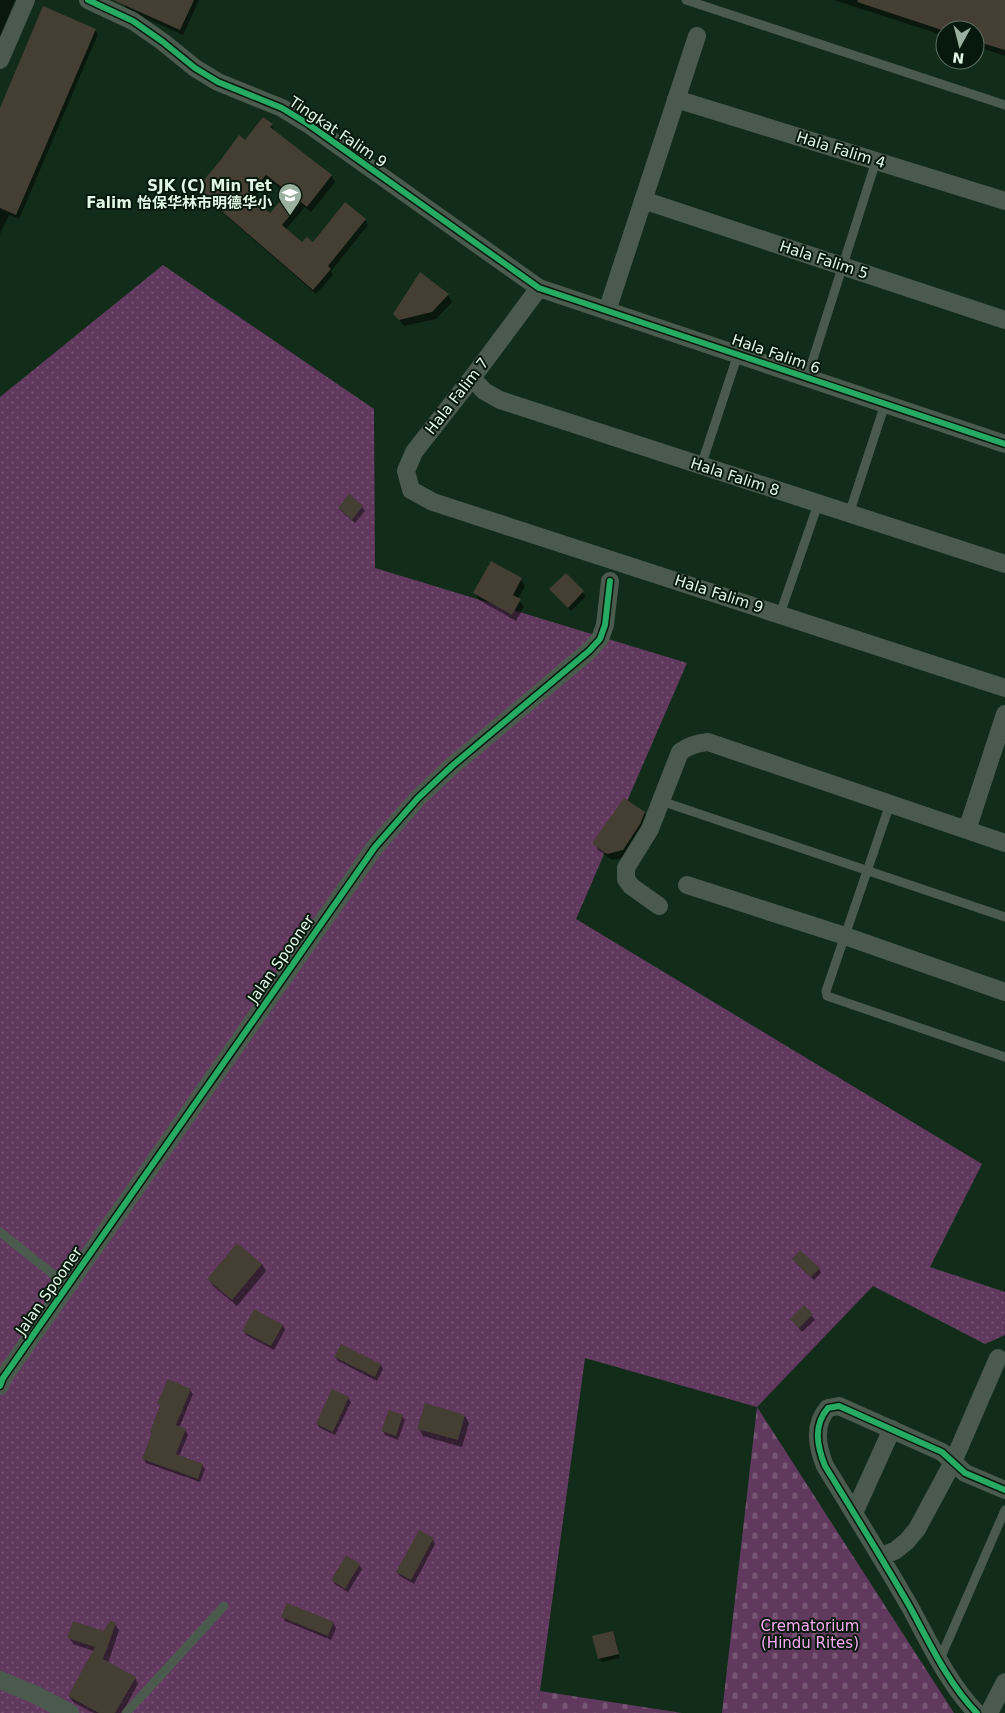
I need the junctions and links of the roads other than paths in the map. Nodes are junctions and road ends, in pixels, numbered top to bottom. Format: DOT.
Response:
graph roads {
  1 [pos="26,0"];
  2 [pos="88,0"];
  3 [pos="686,0"];
  4 [pos="697,36"];
  5 [pos="0,60"];
  6 [pos="676,99"];
  7 [pos="1005,105"];
  8 [pos="876,161"];
  9 [pos="643,200"];
  10 [pos="1005,201"];
  11 [pos="842,266"];
  12 [pos="539,288"];
  13 [pos="607,311"];
  14 [pos="1005,320"];
  15 [pos="738,354"];
  16 [pos="472,378"];
  17 [pos="807,378"];
  18 [pos="885,404"];
  19 [pos="1005,444"];
  20 [pos="701,466"];
  21 [pos="433,502"];
  22 [pos="818,504"];
  23 [pos="849,514"];
  24 [pos="1005,564"];
  25 [pos="610,581"];
  26 [pos="780,614"];
  27 [pos="1005,688"];
  28 [pos="1005,714"];
  29 [pos="661,801"];
  30 [pos="890,804"];
  31 [pos="967,830"];
  32 [pos="1005,843"];
  33 [pos="867,871"];
  34 [pos="687,886"];
  35 [pos="659,906"];
  36 [pos="1005,917"];
  37 [pos="845,936"];
  38 [pos="1005,992"];
  39 [pos="1005,1057"];
  40 [pos="0,1232"];
  41 [pos="68,1286"];
  42 [pos="998,1358"];
  43 [pos="0,1386"];
  44 [pos="892,1429"];
  45 [pos="953,1462"];
  46 [pos="1005,1490"];
  47 [pos="1005,1510"];
  48 [pos="854,1513"];
  49 [pos="881,1557"];
  50 [pos="224,1606"];
  51 [pos="940,1659"];
  52 [pos="0,1680"];
  53 [pos="1005,1682"];
  54 [pos="70,1713"];
  55 [pos="126,1713"];
  56 [pos="977,1713"];
  57 [pos="989,1713"];
  1 -- 5 [label="street"];
  2 -- 12 [label="street, Tingkat Falim 9"];
  3 -- 7 [label="lane"];
  4 -- 6 [label="street"];
  6 -- 8 [label="street, Hala Falim 4"];
  6 -- 9 [label="street"];
  8 -- 10 [label="street, Hala Falim 4"];
  8 -- 11 [label="lane"];
  9 -- 11 [label="street, Hala Falim 5"];
  9 -- 13 [label="street"];
  11 -- 14 [label="street, Hala Falim 5"];
  11 -- 17 [label="lane"];
  12 -- 13 [label="street, Hala Falim 6"];
  12 -- 16 [label="street, Hala Falim 7"];
  13 -- 15 [label="street, Hala Falim 6"];
  15 -- 17 [label="street, Hala Falim 6"];
  15 -- 20 [label="lane"];
  16 -- 20 [label="street, Hala Falim 8"];
  16 -- 21 [label="street, Hala Falim 7"];
  17 -- 18 [label="street, Hala Falim 6"];
  18 -- 19 [label="street, Hala Falim 6"];
  18 -- 23 [label="lane"];
  20 -- 22 [label="street, Hala Falim 8"];
  21 -- 26 [label="street, Hala Falim 9"];
  22 -- 23 [label="street, Hala Falim 8"];
  22 -- 26 [label="lane"];
  23 -- 24 [label="street, Hala Falim 8"];
  25 -- 41 [label="street, Jalan Spooner"];
  26 -- 27 [label="street, Hala Falim 9"];
  28 -- 31 [label="street"];
  29 -- 30 [label="street"];
  29 -- 33 [label="lane"];
  29 -- 35 [label="street"];
  30 -- 31 [label="street"];
  30 -- 33 [label="lane"];
  31 -- 32 [label="street"];
  33 -- 36 [label="lane"];
  33 -- 37 [label="lane"];
  34 -- 37 [label="street"];
  37 -- 38 [label="street"];
  37 -- 39 [label="lane"];
  40 -- 41 [label="lane"];
  41 -- 43 [label="street, Jalan Spooner"];
  42 -- 45 [label="street"];
  44 -- 45 [label="street"];
  44 -- 48 [label="street"];
  44 -- 48 [label="street"];
  45 -- 46 [label="street"];
  45 -- 49 [label="street"];
  47 -- 51 [label="lane"];
  48 -- 49 [label="street"];
  49 -- 51 [label="street"];
  50 -- 55 [label="lane"];
  51 -- 56 [label="street"];
  52 -- 54 [label="street"];
  53 -- 57 [label="street"];
}
